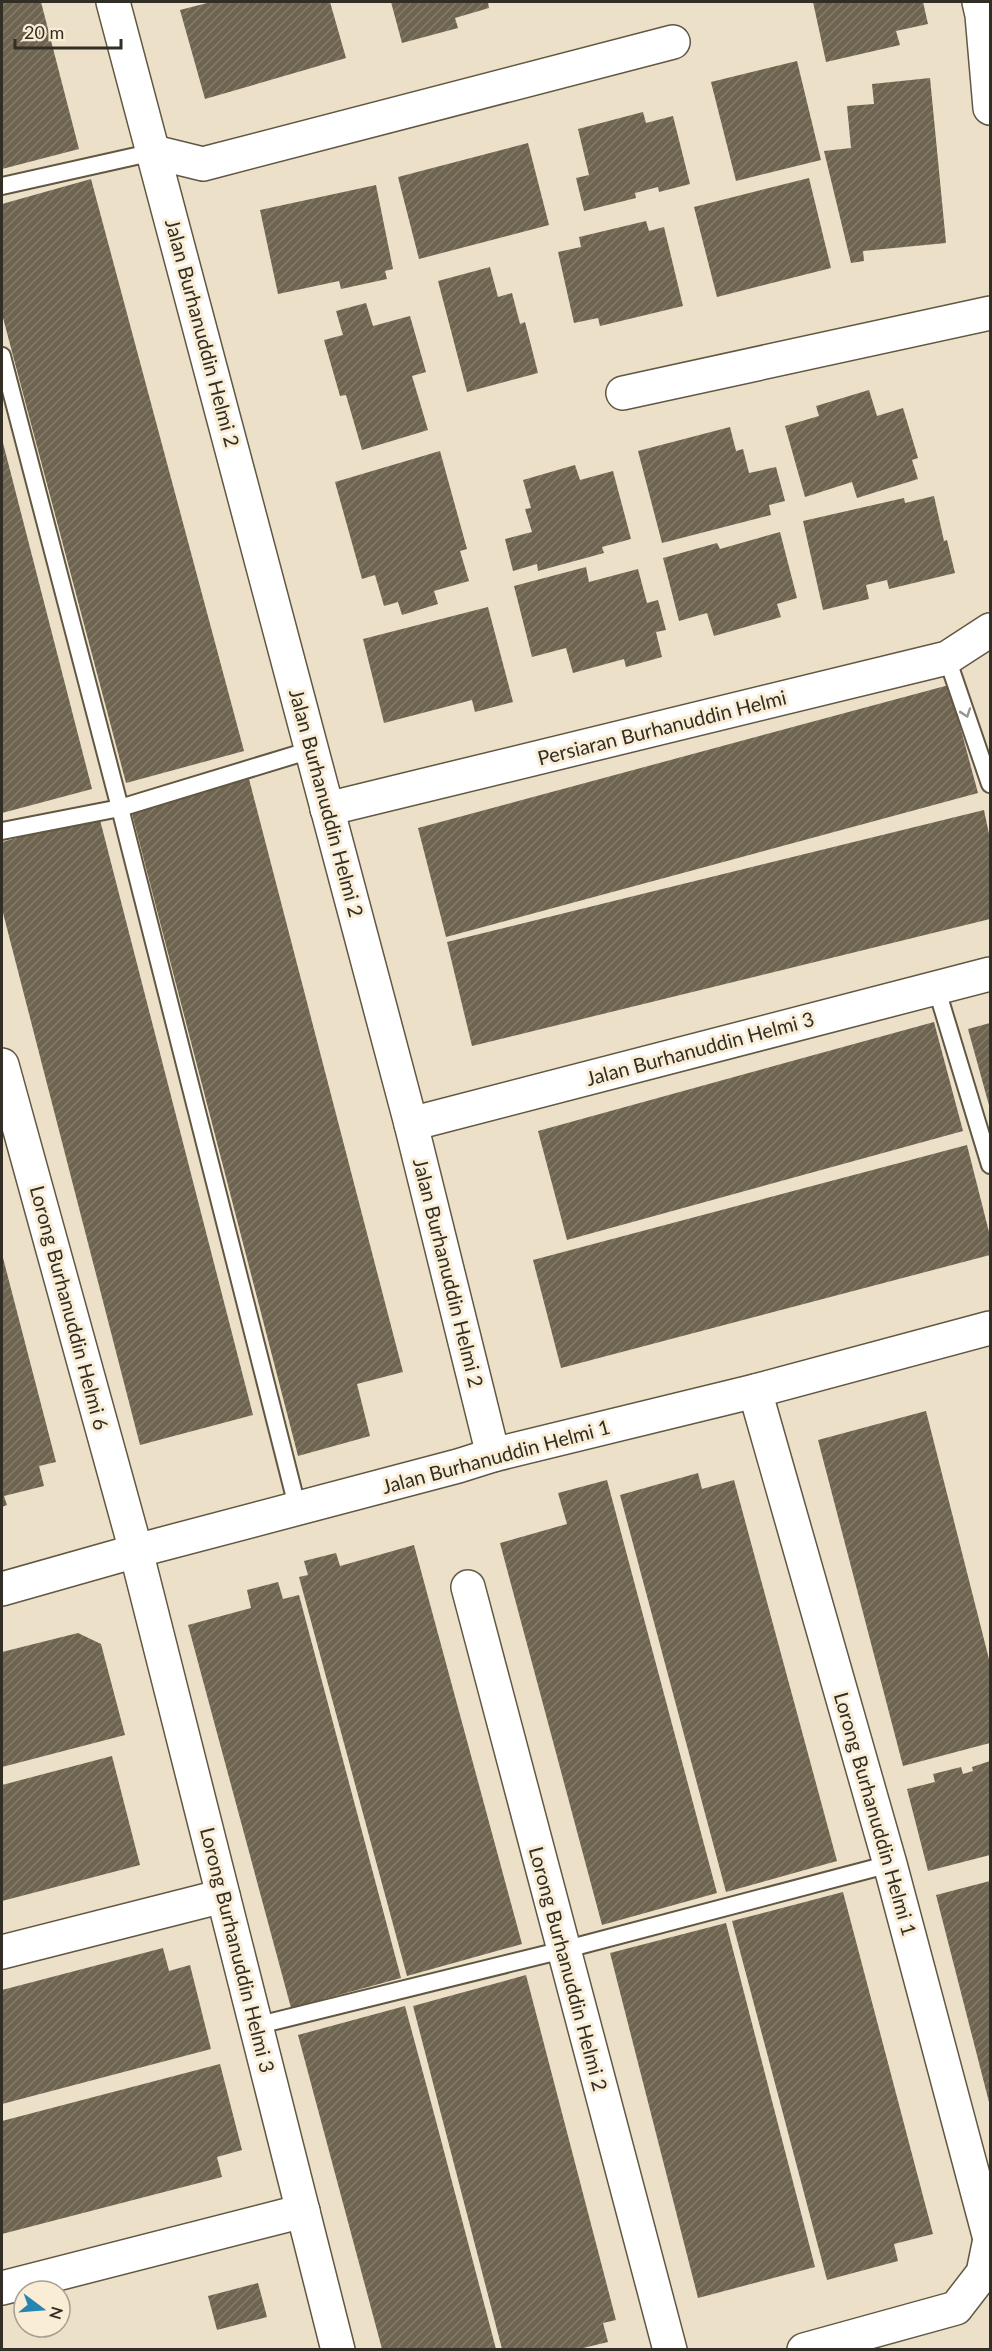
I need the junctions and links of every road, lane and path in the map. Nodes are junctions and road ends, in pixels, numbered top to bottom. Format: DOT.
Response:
graph roads {
  1 [pos="113,2"];
  2 [pos="979,2"];
  3 [pos="673,42"];
  4 [pos="990,108"];
  5 [pos="154,152"];
  6 [pos="2,186"];
  7 [pos="990,313"];
  8 [pos="2,356"];
  9 [pos="622,393"];
  10 [pos="990,630"];
  11 [pos="947,658"];
  12 [pos="311,750"];
  13 [pos="990,784"];
  14 [pos="120,808"];
  15 [pos="327,809"];
  16 [pos="2,831"];
  17 [pos="990,974"];
  18 [pos="936,987"];
  19 [pos="2,1065"];
  20 [pos="411,1124"];
  21 [pos="990,1166"];
  22 [pos="990,1328"];
  23 [pos="755,1391"];
  24 [pos="493,1455"];
  25 [pos="298,1510"];
  26 [pos="136,1551"];
  27 [pos="468,1587"];
  28 [pos="2,1590"];
  29 [pos="890,1864"];
  30 [pos="223,1896"];
  31 [pos="563,1950"];
  32 [pos="2,1952"];
  33 [pos="255,2026"];
  34 [pos="303,2211"];
  35 [pos="990,2239"];
  36 [pos="2,2288"];
  37 [pos="338,2349"];
  38 [pos="670,2349"];
  39 [pos="804,2349"];
  1 -- 5 [label="street, Jalan Burhanuddin Helmi 2"];
  2 -- 4 [label="street"];
  3 -- 5 [label="street"];
  5 -- 6 [label="lane"];
  5 -- 12 [label="street, Jalan Burhanuddin Helmi 2"];
  7 -- 9 [label="street"];
  8 -- 14 [label="lane"];
  10 -- 11 [label="street, Persiaran Burhanuddin Helmi"];
  11 -- 13 [label="lane, one-way"];
  11 -- 15 [label="street, Persiaran Burhanuddin Helmi"];
  12 -- 14 [label="lane"];
  12 -- 15 [label="street, Jalan Burhanuddin Helmi 2"];
  14 -- 16 [label="lane"];
  14 -- 25 [label="lane"];
  15 -- 20 [label="street, Jalan Burhanuddin Helmi 2"];
  17 -- 18 [label="street, Jalan Burhanuddin Helmi 3"];
  18 -- 20 [label="street, Jalan Burhanuddin Helmi 3"];
  18 -- 21 [label="lane"];
  19 -- 26 [label="street, Lorong Burhanuddin Helmi 6"];
  20 -- 24 [label="street, Jalan Burhanuddin Helmi 2"];
  22 -- 23 [label="street, Jalan Burhanuddin Helmi 1"];
  23 -- 24 [label="street, Jalan Burhanuddin Helmi 1"];
  23 -- 29 [label="street, Lorong Burhanuddin Helmi 1"];
  24 -- 25 [label="street, Jalan Burhanuddin Helmi 1"];
  25 -- 26 [label="street, Jalan Burhanuddin Helmi 1"];
  26 -- 28 [label="street, Jalan Burhanuddin Helmi 1"];
  26 -- 30 [label="street, Lorong Burhanuddin Helmi 3"];
  27 -- 31 [label="street, Lorong Burhanuddin Helmi 2"];
  29 -- 31 [label="lane"];
  29 -- 35 [label="street, Lorong Burhanuddin Helmi 1"];
  30 -- 32 [label="street"];
  30 -- 33 [label="street, Lorong Burhanuddin Helmi 3"];
  31 -- 33 [label="lane"];
  31 -- 38 [label="street, Lorong Burhanuddin Helmi 2"];
  33 -- 34 [label="street, Lorong Burhanuddin Helmi 3"];
  34 -- 36 [label="street"];
  34 -- 37 [label="street, Lorong Burhanuddin Helmi 3"];
  35 -- 39 [label="street, Lorong Burhanuddin Helmi 1"];
}
